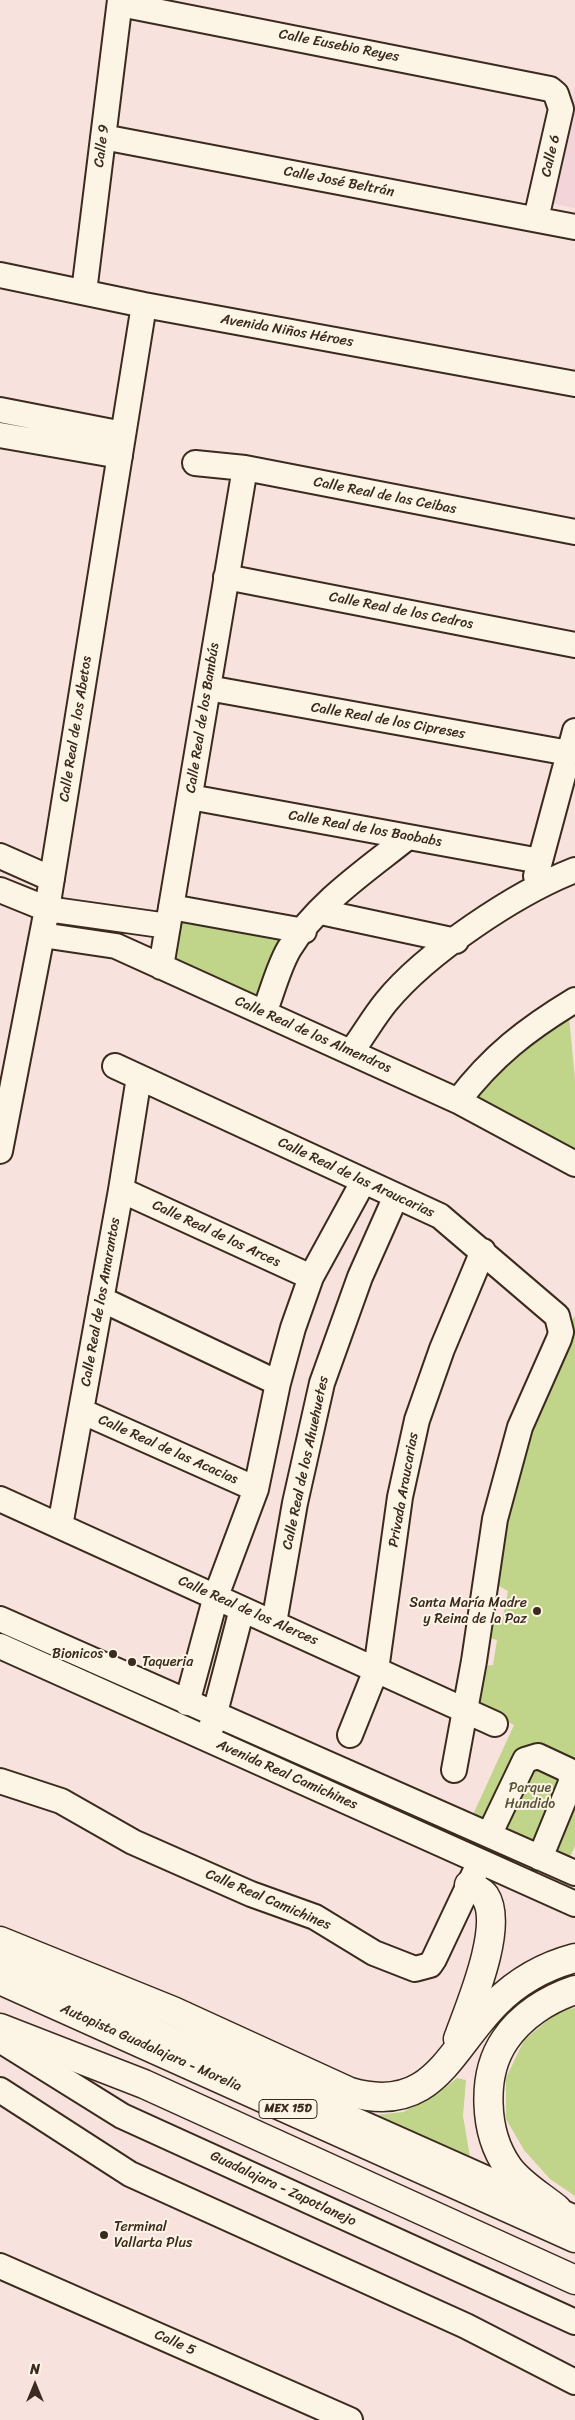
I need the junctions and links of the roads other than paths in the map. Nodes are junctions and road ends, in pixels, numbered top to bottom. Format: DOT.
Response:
graph roads {
  1 [pos="120,2"];
  2 [pos="556,94"];
  3 [pos="103,137"];
  4 [pos="536,219"];
  5 [pos="575,226"];
  6 [pos="0,275"];
  7 [pos="84,292"];
  8 [pos="144,305"];
  9 [pos="575,384"];
  10 [pos="1,416"];
  11 [pos="0,435"];
  12 [pos="121,445"];
  13 [pos="195,462"];
  14 [pos="244,468"];
  15 [pos="575,532"];
  16 [pos="226,577"];
  17 [pos="575,645"];
  18 [pos="208,688"];
  19 [pos="572,742"];
  20 [pos="190,797"];
  21 [pos="408,837"];
  22 [pos="0,856"];
  23 [pos="540,861"];
  24 [pos="575,870"];
  25 [pos="52,879"];
  26 [pos="0,890"];
  27 [pos="532,890"];
  28 [pos="47,909"];
  29 [pos="321,912"];
  30 [pos="169,916"];
  31 [pos="304,931"];
  32 [pos="42,935"];
  33 [pos="456,941"];
  34 [pos="161,967"];
  35 [pos="575,1000"];
  36 [pos="264,1013"];
  37 [pos="351,1052"];
  38 [pos="115,1066"];
  39 [pos="139,1077"];
  40 [pos="458,1101"];
  41 [pos="0,1151"];
  42 [pos="575,1164"];
  43 [pos="363,1182"];
  44 [pos="121,1190"];
  45 [pos="396,1196"];
  46 [pos="483,1251"];
  47 [pos="311,1277"];
  48 [pos="101,1299"];
  49 [pos="278,1383"];
  50 [pos="81,1411"];
  51 [pos="256,1489"];
  52 [pos="0,1499"];
  53 [pos="60,1526"];
  54 [pos="216,1596"];
  55 [pos="242,1609"];
  56 [pos="0,1619"];
  57 [pos="274,1623"];
  58 [pos="0,1646"];
  59 [pos="376,1670"];
  60 [pos="187,1703"];
  61 [pos="465,1709"];
  62 [pos="214,1715"];
  63 [pos="495,1724"];
  64 [pos="350,1735"];
  65 [pos="209,1740"];
  66 [pos="454,1770"];
  67 [pos="0,1781"];
  68 [pos="489,1835"];
  69 [pos="540,1858"];
  70 [pos="575,1873"];
  71 [pos="474,1874"];
  72 [pos="575,1904"];
  73 [pos="0,1941"];
  74 [pos="575,1958"];
  75 [pos="0,1962"];
  76 [pos="0,1980"];
  77 [pos="575,1990"];
  78 [pos="0,2028"];
  79 [pos="0,2040"];
  80 [pos="449,2061"];
  81 [pos="0,2090"];
  82 [pos="566,2214"];
  83 [pos="575,2238"];
  84 [pos="0,2266"];
  85 [pos="575,2280"];
  86 [pos="575,2322"];
  87 [pos="575,2382"];
  88 [pos="350,2420"];
  1 -- 2 [label="street, Calle Eusebio Reyes"];
  1 -- 3 [label="street, Calle 9"];
  2 -- 4 [label="street, Calle 6"];
  3 -- 4 [label="street, Calle José Beltrán"];
  3 -- 7 [label="street, Calle 9"];
  4 -- 5 [label="street, Calle José Beltrán"];
  6 -- 7 [label="street, Avenida Niños Héroes"];
  7 -- 8 [label="street, Avenida Niños Héroes"];
  8 -- 9 [label="street, Avenida Niños Héroes"];
  8 -- 12 [label="street, Calle Real de los Abetos"];
  10 -- 12 [label="street"];
  11 -- 12 [label="street"];
  12 -- 25 [label="street, Calle Real de los Abetos"];
  13 -- 14 [label="street, Calle Real de las Ceibas"];
  14 -- 15 [label="street, Calle Real de las Ceibas"];
  14 -- 16 [label="street, Calle Real de los Bambús"];
  16 -- 17 [label="street, Calle Real de los Cedros"];
  16 -- 18 [label="street, Calle Real de los Bambús"];
  18 -- 19 [label="street, Calle Real de los Cipreses"];
  18 -- 20 [label="street, Calle Real de los Bambús"];
  19 -- 23 [label="street"];
  20 -- 21 [label="street, Calle Real de los Baobabs"];
  20 -- 30 [label="street, Calle Real de los Bambús"];
  21 -- 23 [label="street, Calle Real de los Baobabs"];
  21 -- 29 [label="street"];
  22 -- 25 [label="street"];
  23 -- 27 [label="street"];
  24 -- 27 [label="street"];
  25 -- 28 [label="street, Calle Real de los Abetos"];
  26 -- 28 [label="street"];
  27 -- 33 [label="street"];
  28 -- 30 [label="street"];
  28 -- 32 [label="street, Calle Real de los Abetos"];
  29 -- 31 [label="street"];
  29 -- 33 [label="street"];
  30 -- 31 [label="street"];
  30 -- 34 [label="street, Calle Real de los Bambús"];
  31 -- 36 [label="street"];
  32 -- 34 [label="street, Calle Real de los Almendros"];
  32 -- 41 [label="street, Calle Real de los Abetos"];
  33 -- 37 [label="street"];
  34 -- 36 [label="street, Calle Real de los Almendros"];
  35 -- 40 [label="street"];
  36 -- 37 [label="street, Calle Real de los Almendros"];
  37 -- 40 [label="street, Calle Real de los Almendros"];
  38 -- 39 [label="street, Calle Real de las Araucarias"];
  39 -- 43 [label="street, Calle Real de las Araucarias"];
  39 -- 44 [label="street, Calle Real de los Amarantos"];
  40 -- 42 [label="street, Calle Real de los Almendros"];
  43 -- 45 [label="street, Calle Real de las Araucarias"];
  43 -- 47 [label="street"];
  44 -- 47 [label="street, Calle Real de los Arces"];
  44 -- 48 [label="street, Calle Real de los Amarantos"];
  45 -- 46 [label="street, Calle Real de las Araucarias"];
  45 -- 57 [label="street, Calle Real de los Ahuehuetes"];
  46 -- 59 [label="street, Privada Araucarias"];
  46 -- 61 [label="street, Calle Real de las Araucarias"];
  47 -- 49 [label="street"];
  48 -- 49 [label="street"];
  48 -- 50 [label="street, Calle Real de los Amarantos"];
  49 -- 51 [label="street"];
  50 -- 51 [label="street, Calle Real de las Acacias"];
  50 -- 53 [label="street, Calle Real de los Amarantos"];
  51 -- 54 [label="street"];
  52 -- 53 [label="street, Calle Real de los Alerces"];
  53 -- 54 [label="street, Calle Real de los Alerces"];
  54 -- 55 [label="street, Calle Real de los Alerces"];
  54 -- 60 [label="street"];
  55 -- 57 [label="street, Calle Real de los Alerces"];
  55 -- 62 [label="street"];
  56 -- 60 [label="street, Avenida Real Camichines"];
  57 -- 59 [label="street, Calle Real de los Alerces"];
  58 -- 65 [label="street, Avenida Real Camichines"];
  59 -- 61 [label="street, Calle Real de los Alerces"];
  59 -- 64 [label="street, Privada Araucarias"];
  60 -- 62 [label="street, Avenida Real Camichines"];
  61 -- 63 [label="street, Calle Real de los Alerces"];
  61 -- 66 [label="street, Calle Real de las Araucarias"];
  62 -- 65 [label="street"];
  62 -- 68 [label="street, Avenida Real Camichines"];
  65 -- 71 [label="street, Avenida Real Camichines"];
  67 -- 71 [label="street, Calle Real Camichines"];
  68 -- 69 [label="street, Avenida Real Camichines"];
  68 -- 69 [label="street"];
  69 -- 70 [label="street, Avenida Real Camichines"];
  71 -- 72 [label="street, Avenida Real Camichines"];
  71 -- 80 [label="main road"];
  73 -- 80 [label="main road"];
  74 -- 80 [label="main road"];
  75 -- 82 [label="street"];
  76 -- 83 [label="main road, Autopista Guadalajara - Morelia / MEX 15D"];
  77 -- 82 [label="main road"];
  78 -- 85 [label="main road, MEX 15D"];
  79 -- 86 [label="street, Guadalajara - Zapotlanejo"];
  81 -- 87 [label="street"];
  84 -- 88 [label="street, Calle 5"];
}
